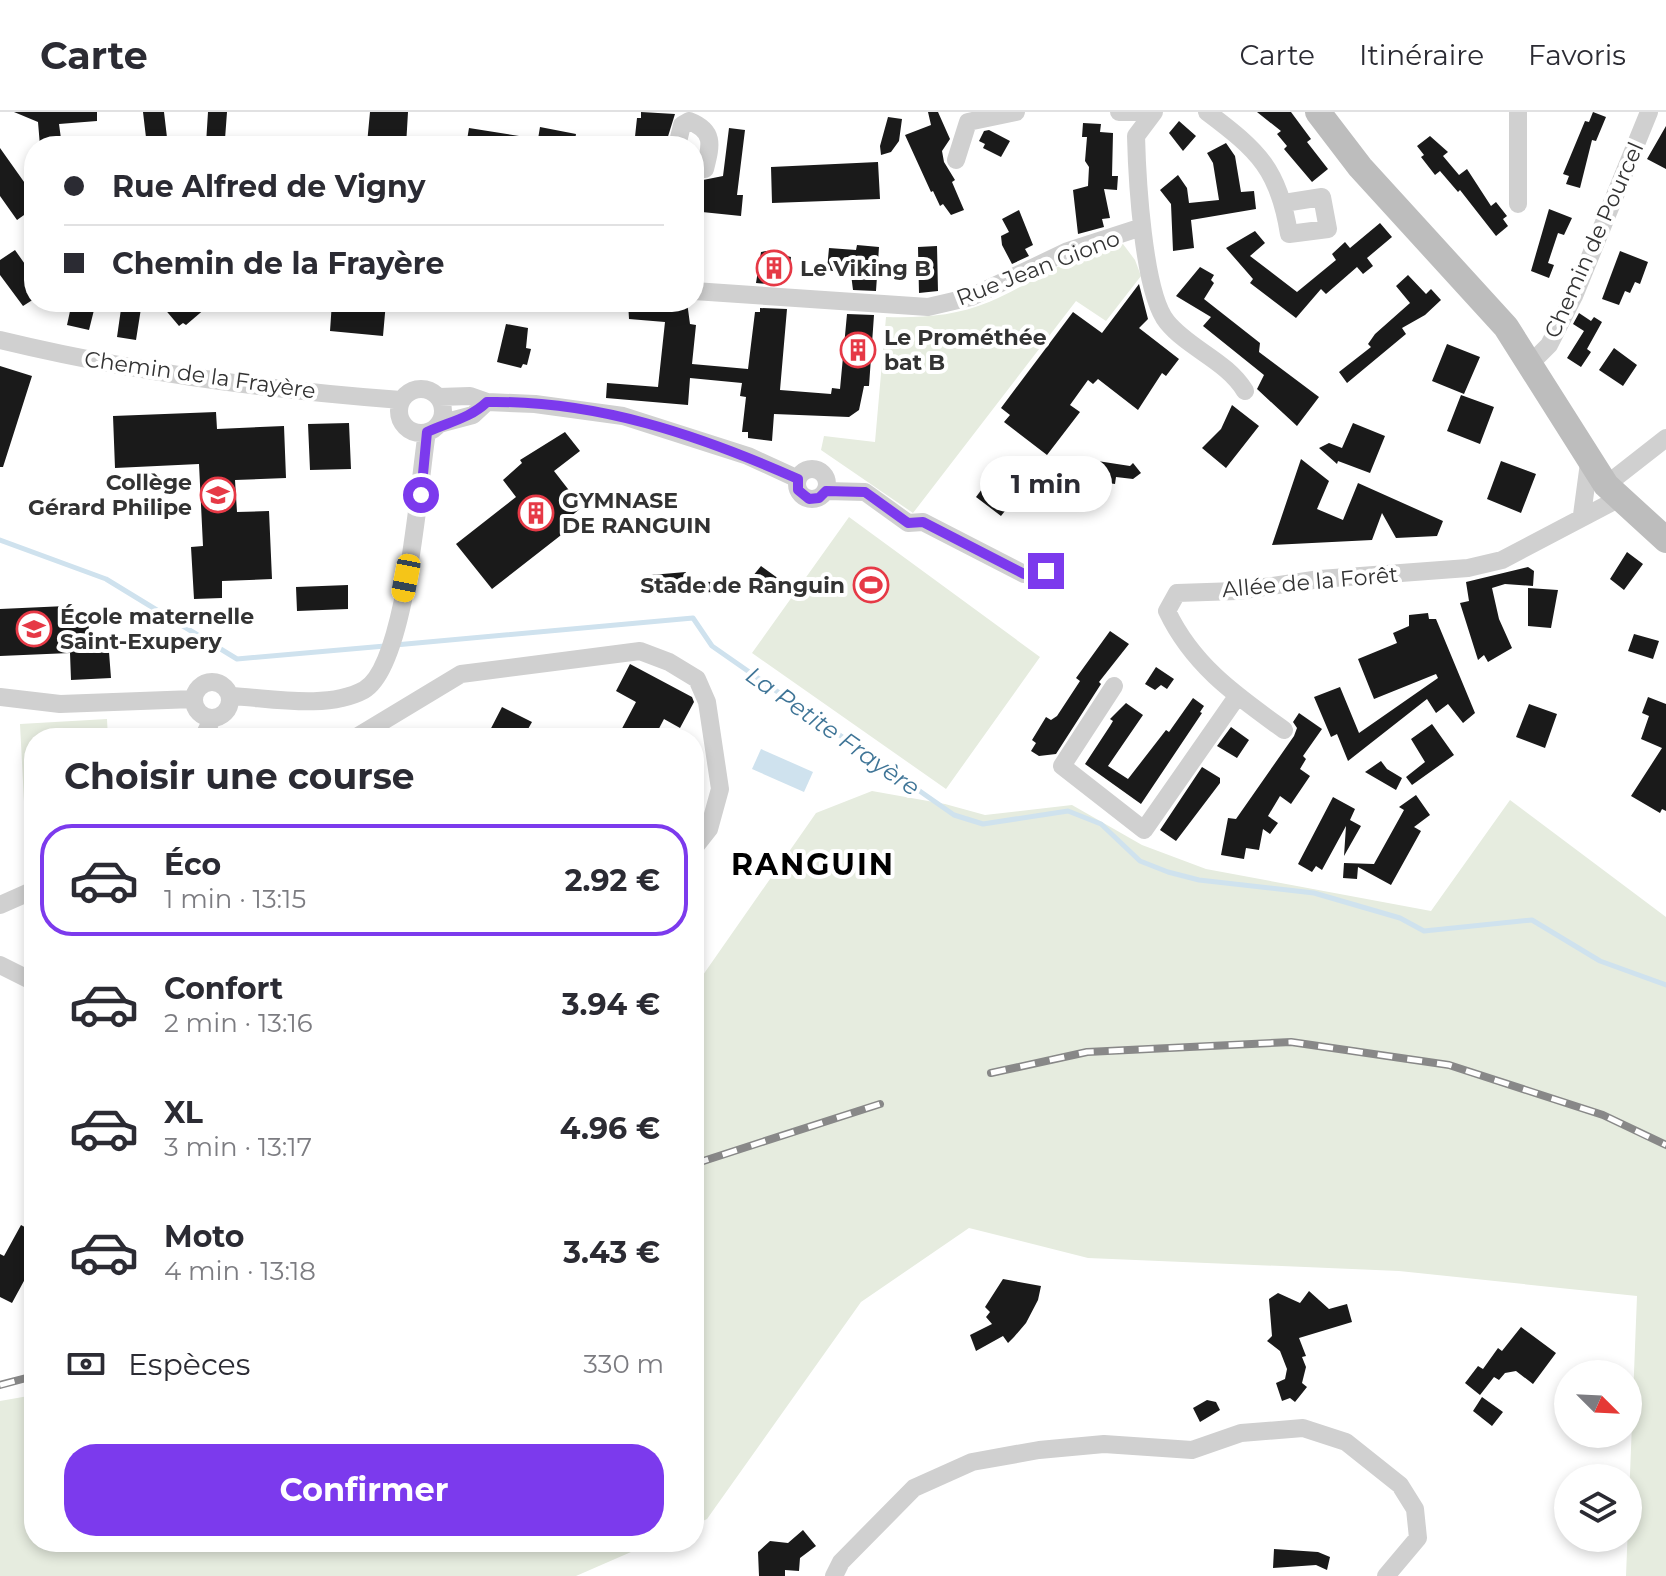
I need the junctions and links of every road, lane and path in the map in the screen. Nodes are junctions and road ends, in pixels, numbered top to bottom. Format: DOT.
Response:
graph roads {
  1 [pos="1016,112"];
  2 [pos="1119,112"];
  3 [pos="1140,112"];
  4 [pos="1154,112"];
  5 [pos="1207,112"];
  6 [pos="1318,112"];
  7 [pos="1334,112"];
  8 [pos="1518,112"];
  9 [pos="1649,112"];
  10 [pos="967,117"];
  11 [pos="679,136"];
  12 [pos="956,160"];
  13 [pos="704,169"];
  14 [pos="1284,203"];
  15 [pos="1518,204"];
  16 [pos="1142,227"];
  17 [pos="1431,243"];
  18 [pos="704,292"];
  19 [pos="0,340"];
  20 [pos="1531,363"];
  21 [pos="1245,391"];
  22 [pos="439,397"];
  23 [pos="401,400"];
  24 [pos="487,402"];
  25 [pos="433,428"];
  26 [pos="1666,438"];
  27 [pos="1589,463"];
  28 [pos="1612,492"];
  29 [pos="1582,515"];
  30 [pos="1666,540"];
  31 [pos="1046,571"];
  32 [pos="1114,686"];
  33 [pos="231,696"];
  34 [pos="0,697"];
  35 [pos="1236,698"];
  36 [pos="194,699"];
  37 [pos="212,719"];
  38 [pos="208,728"];
  39 [pos="372,728"];
  40 [pos="1284,730"];
  41 [pos="704,835"];
  42 [pos="24,894"];
  43 [pos="0,905"];
  44 [pos="0,965"];
  45 [pos="24,977"];
  46 [pos="834,1576"];
  47 [pos="1386,1576"];
  1 -- 10 [label="street"];
  2 -- 3 [label="street"];
  4 -- 16 [label="street, Rue Jean Giono"];
  5 -- 14 [label="street"];
  6 -- 17 [label="main road"];
  7 -- 17 [label="main road"];
  8 -- 15 [label="street"];
  9 -- 20 [label="street, Chemin de Pourcel"];
  10 -- 12 [label="street"];
  11 -- 13 [label="street"];
  16 -- 18 [label="street, Rue Jean Giono"];
  16 -- 21 [label="street, Rue Jean Giono"];
  17 -- 20 [label="main road"];
  19 -- 23 [label="street, Chemin de la Frayère"];
  20 -- 27 [label="main road"];
  22 -- 23 [label="street"];
  22 -- 24 [label="street"];
  22 -- 25 [label="street"];
  23 -- 25 [label="street"];
  24 -- 25 [label="street"];
  24 -- 31 [label="street"];
  25 -- 33 [label="street"];
  26 -- 28 [label="street, Allée de la Forêt"];
  27 -- 28 [label="main road"];
  27 -- 29 [label="street"];
  28 -- 29 [label="street, Allée de la Forêt"];
  28 -- 30 [label="main road"];
  29 -- 35 [label="street, Allée de la Forêt"];
  32 -- 35 [label="street"];
  33 -- 36 [label="street"];
  33 -- 37 [label="street"];
  34 -- 36 [label="street"];
  35 -- 40 [label="street, Allée de la Forêt"];
  36 -- 37 [label="street"];
  37 -- 38 [label="street"];
  39 -- 41 [label="street"];
  42 -- 43 [label="street"];
  44 -- 45 [label="street"];
  46 -- 47 [label="street"];
}
